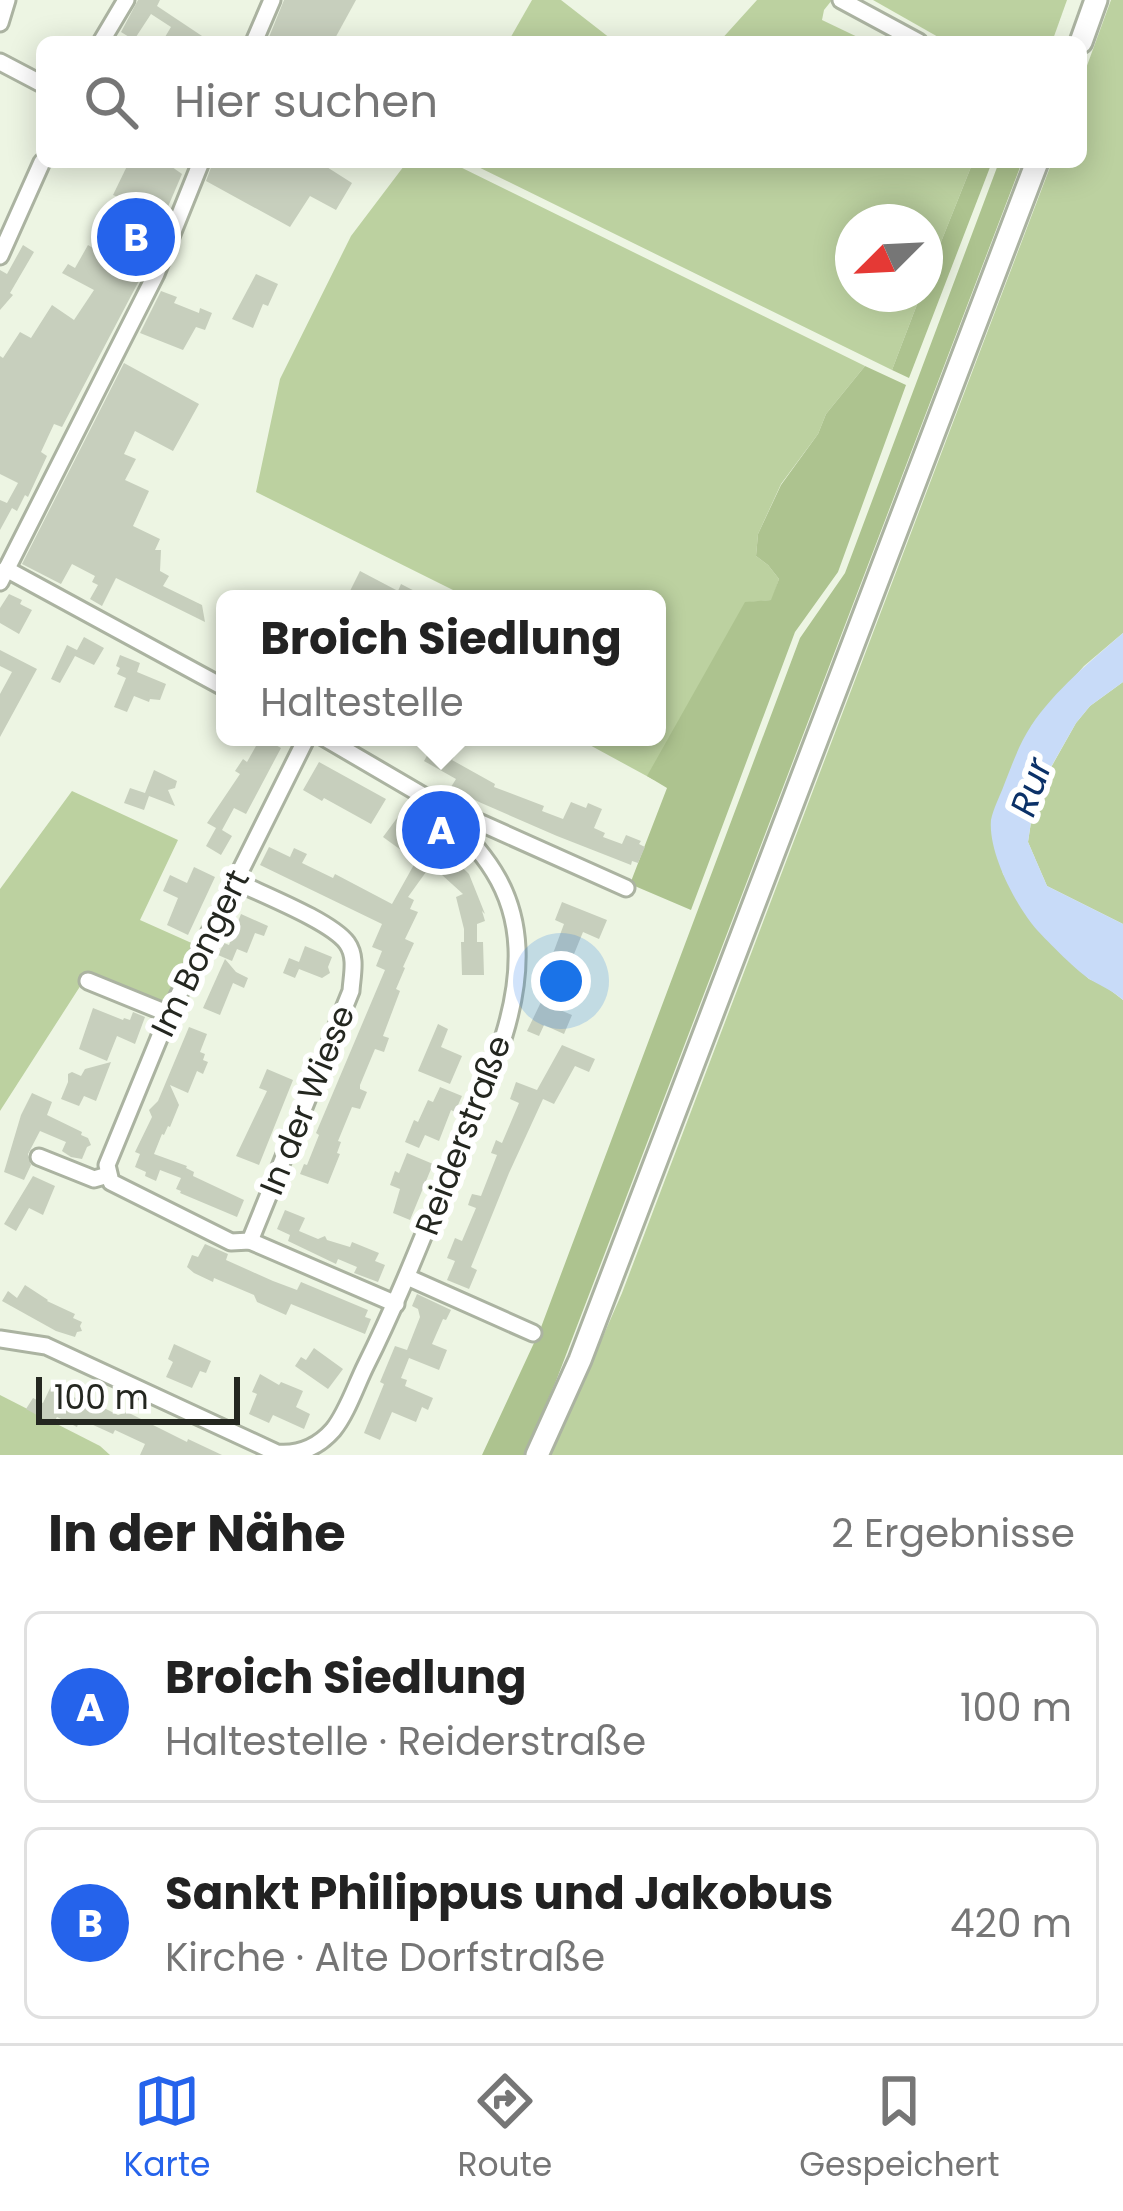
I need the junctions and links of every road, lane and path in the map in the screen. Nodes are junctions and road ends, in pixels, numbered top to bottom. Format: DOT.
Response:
graph roads {
  1 [pos="8,0"];
  2 [pos="126,0"];
  3 [pos="272,0"];
  4 [pos="841,0"];
  5 [pos="1096,0"];
  6 [pos="0,23"];
  7 [pos="105,36"];
  8 [pos="257,36"];
  9 [pos="908,36"];
  10 [pos="1083,36"];
  11 [pos="0,62"];
  12 [pos="36,81"];
  13 [pos="39,168"];
  14 [pos="199,168"];
  15 [pos="1035,168"];
  16 [pos="0,256"];
  17 [pos="3,576"];
  18 [pos="216,683"];
  19 [pos="302,746"];
  20 [pos="338,746"];
  21 [pos="434,802"];
  22 [pos="235,881"];
  23 [pos="626,888"];
  24 [pos="88,981"];
  25 [pos="169,1014"];
  26 [pos="39,1157"];
  27 [pos="108,1175"];
  28 [pos="250,1241"];
  29 [pos="407,1277"];
  30 [pos="396,1304"];
  31 [pos="533,1333"];
  32 [pos="0,1339"];
  33 [pos="294,1454"];
  34 [pos="537,1455"];
  1 -- 6 [label="street"];
  2 -- 7 [label="street"];
  3 -- 8 [label="street"];
  4 -- 9 [label="street"];
  5 -- 10 [label="main road"];
  11 -- 12 [label="street"];
  13 -- 16 [label="street"];
  14 -- 17 [label="street"];
  15 -- 34 [label="main road"];
  17 -- 18 [label="street"];
  19 -- 22 [label="street, Im Bongert"];
  20 -- 21 [label="street"];
  21 -- 23 [label="street"];
  21 -- 29 [label="street, Reiderstraße"];
  22 -- 25 [label="street, Im Bongert"];
  22 -- 28 [label="street, In der Wiese"];
  24 -- 25 [label="street"];
  25 -- 27 [label="street, Im Bongert"];
  26 -- 27 [label="street"];
  27 -- 28 [label="street"];
  28 -- 30 [label="street"];
  29 -- 30 [label="street, Reiderstraße"];
  29 -- 31 [label="street"];
  30 -- 33 [label="street, Reiderstraße"];
  32 -- 33 [label="street"];
}
